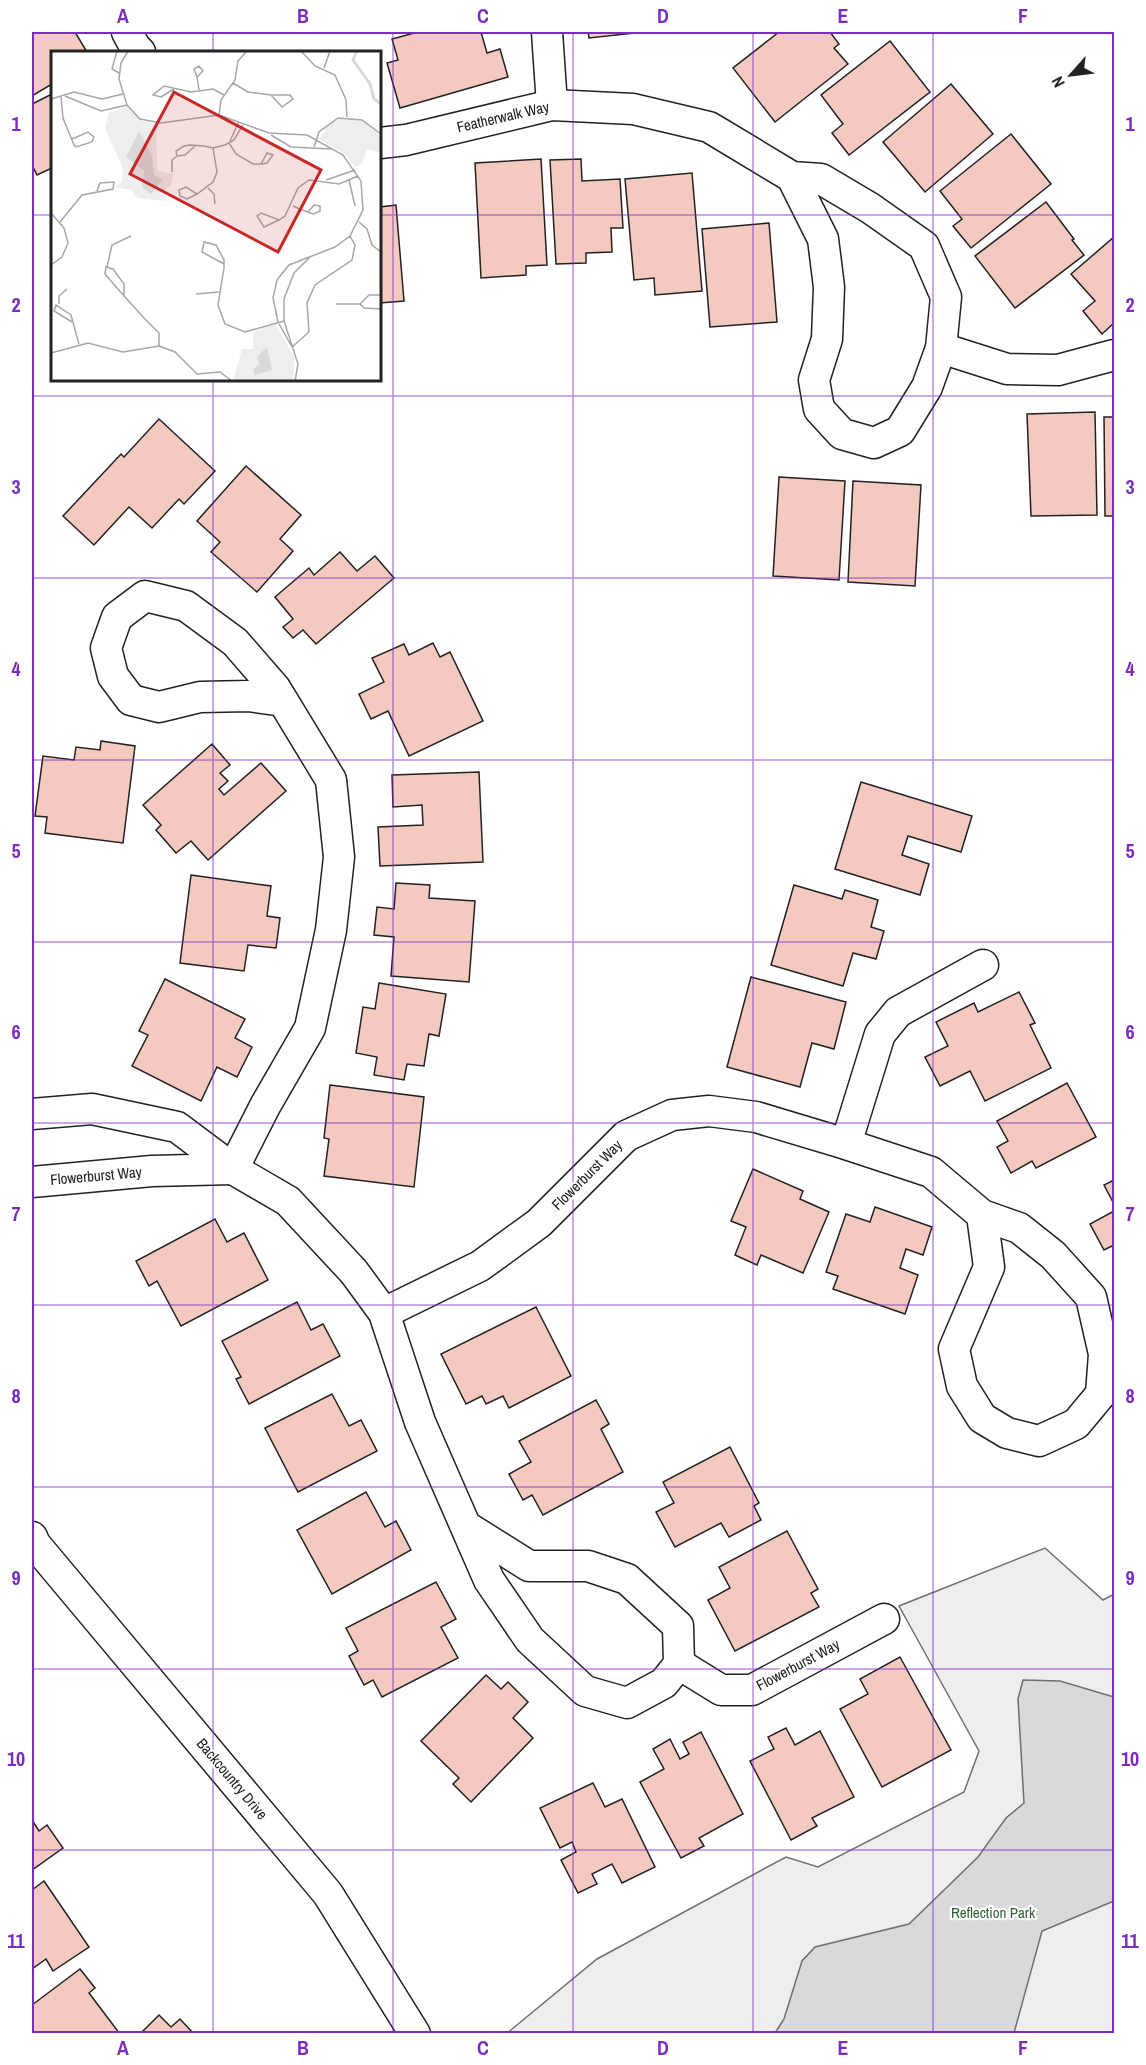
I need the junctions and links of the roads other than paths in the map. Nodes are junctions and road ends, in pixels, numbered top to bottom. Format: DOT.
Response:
graph roads {
  1 [pos="127,32"];
  2 [pos="547,32"];
  3 [pos="139,51"];
  4 [pos="552,105"];
  5 [pos="381,143"];
  6 [pos="792,177"];
  7 [pos="941,348"];
  8 [pos="1114,355"];
  9 [pos="283,701"];
  10 [pos="982,965"];
  11 [pos="32,1114"];
  12 [pos="846,1144"];
  13 [pos="233,1169"];
  14 [pos="32,1182"];
  15 [pos="982,1215"];
  16 [pos="384,1313"];
  17 [pos="467,1527"];
  18 [pos="32,1537"];
  19 [pos="885,1619"];
  20 [pos="679,1664"];
  21 [pos="415,2034"];
  1 -- 3 [label="street"];
  2 -- 4 [label="street"];
  4 -- 5 [label="street, Featherwalk Way"];
  4 -- 6 [label="street, Featherwalk Way"];
  6 -- 7 [label="street, Featherwalk Way"];
  6 -- 7 [label="street, Featherwalk Way"];
  7 -- 8 [label="street"];
  9 -- 9 [label="street"];
  9 -- 13 [label="street"];
  10 -- 12 [label="street"];
  11 -- 13 [label="street"];
  12 -- 15 [label="street, Flowerburst Way"];
  12 -- 16 [label="street, Flowerburst Way"];
  13 -- 14 [label="street, Flowerburst Way"];
  13 -- 16 [label="street"];
  15 -- 15 [label="street, Flowerburst Way"];
  16 -- 17 [label="street"];
  17 -- 20 [label="street"];
  17 -- 20 [label="street"];
  18 -- 21 [label="street, Backcountry Drive"];
  19 -- 20 [label="street, Flowerburst Way"];
}
